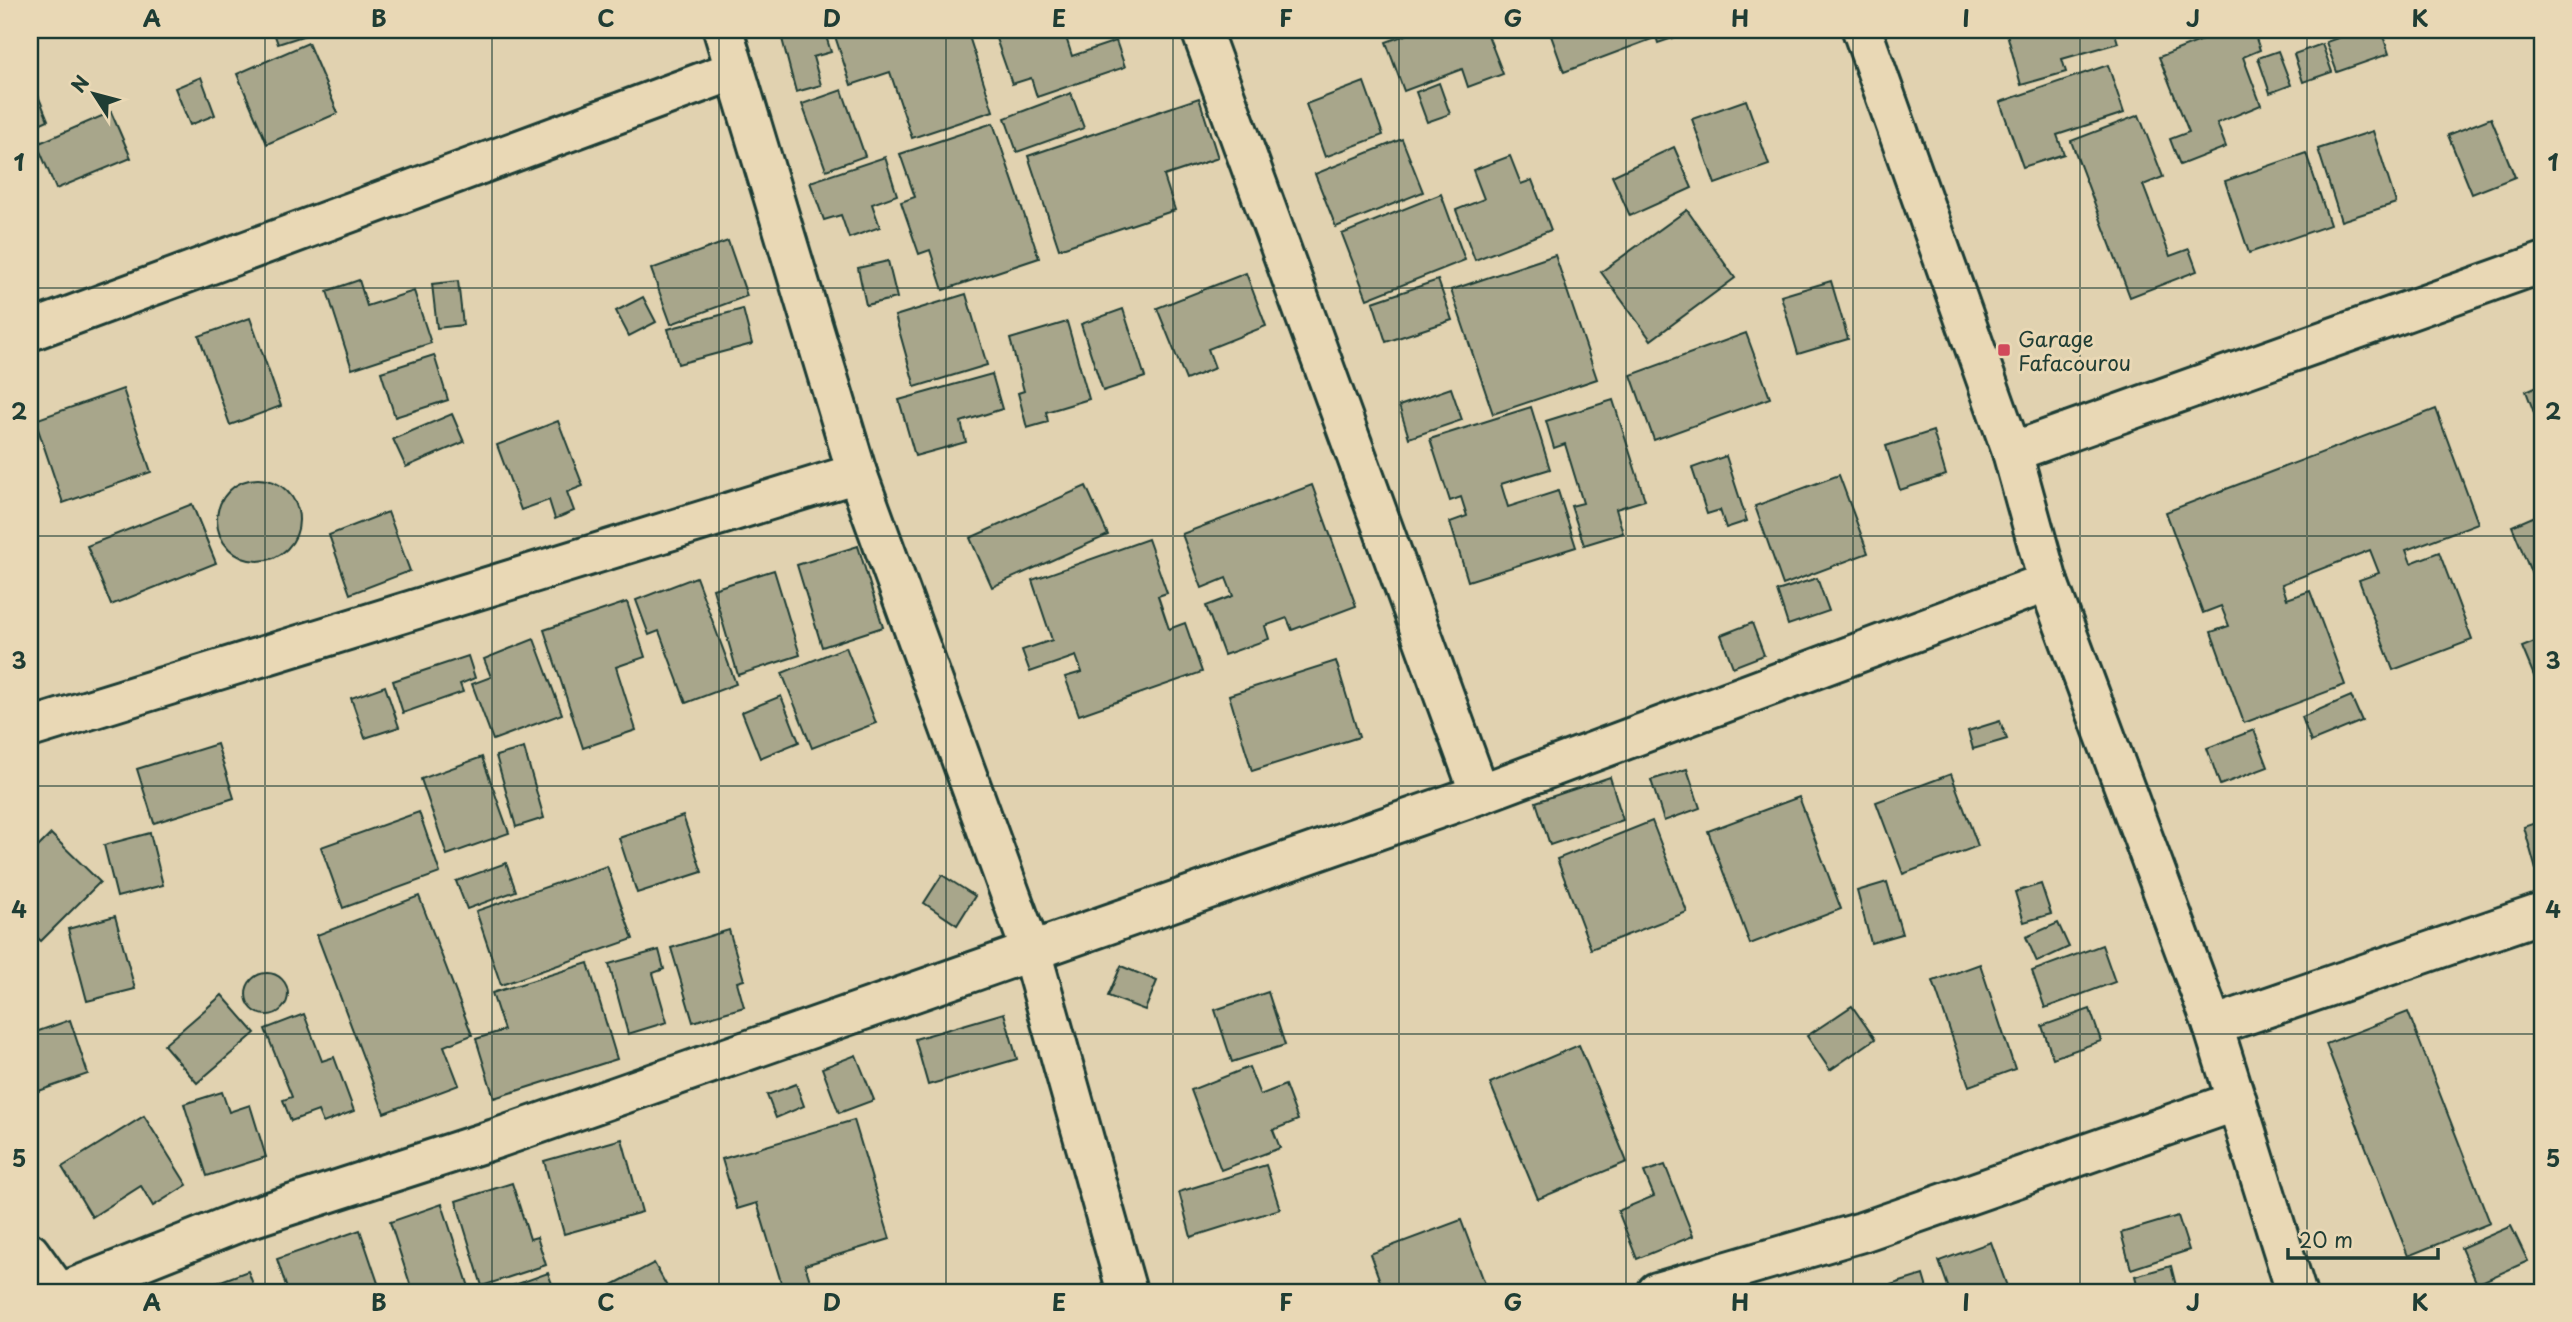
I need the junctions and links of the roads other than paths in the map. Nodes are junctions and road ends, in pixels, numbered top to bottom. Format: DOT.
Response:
graph roads {
  1 [pos="723,30"];
  2 [pos="1201,30"];
  3 [pos="1863,30"];
  4 [pos="735,70"];
  5 [pos="2542,263"];
  6 [pos="30,331"];
  7 [pos="2012,452"];
  8 [pos="857,473"];
  9 [pos="2048,582"];
  10 [pos="30,728"];
  11 [pos="1480,794"];
  12 [pos="2542,912"];
  13 [pos="1031,951"];
  14 [pos="2213,1026"];
  15 [pos="2236,1101"];
  16 [pos="30,1253"];
  17 [pos="60,1292"];
  18 [pos="1127,1292"];
  19 [pos="1657,1292"];
  20 [pos="2296,1292"];
  1 -- 4 [label="street"];
  2 -- 11 [label="street"];
  3 -- 7 [label="street"];
  4 -- 6 [label="street"];
  4 -- 8 [label="street"];
  5 -- 7 [label="street"];
  7 -- 9 [label="street"];
  8 -- 10 [label="street"];
  8 -- 13 [label="street"];
  9 -- 11 [label="street"];
  9 -- 14 [label="street"];
  11 -- 13 [label="street"];
  12 -- 14 [label="street"];
  13 -- 17 [label="street"];
  13 -- 18 [label="street"];
  14 -- 15 [label="street"];
  15 -- 19 [label="street"];
  15 -- 20 [label="street"];
  16 -- 17 [label="street"];
}
